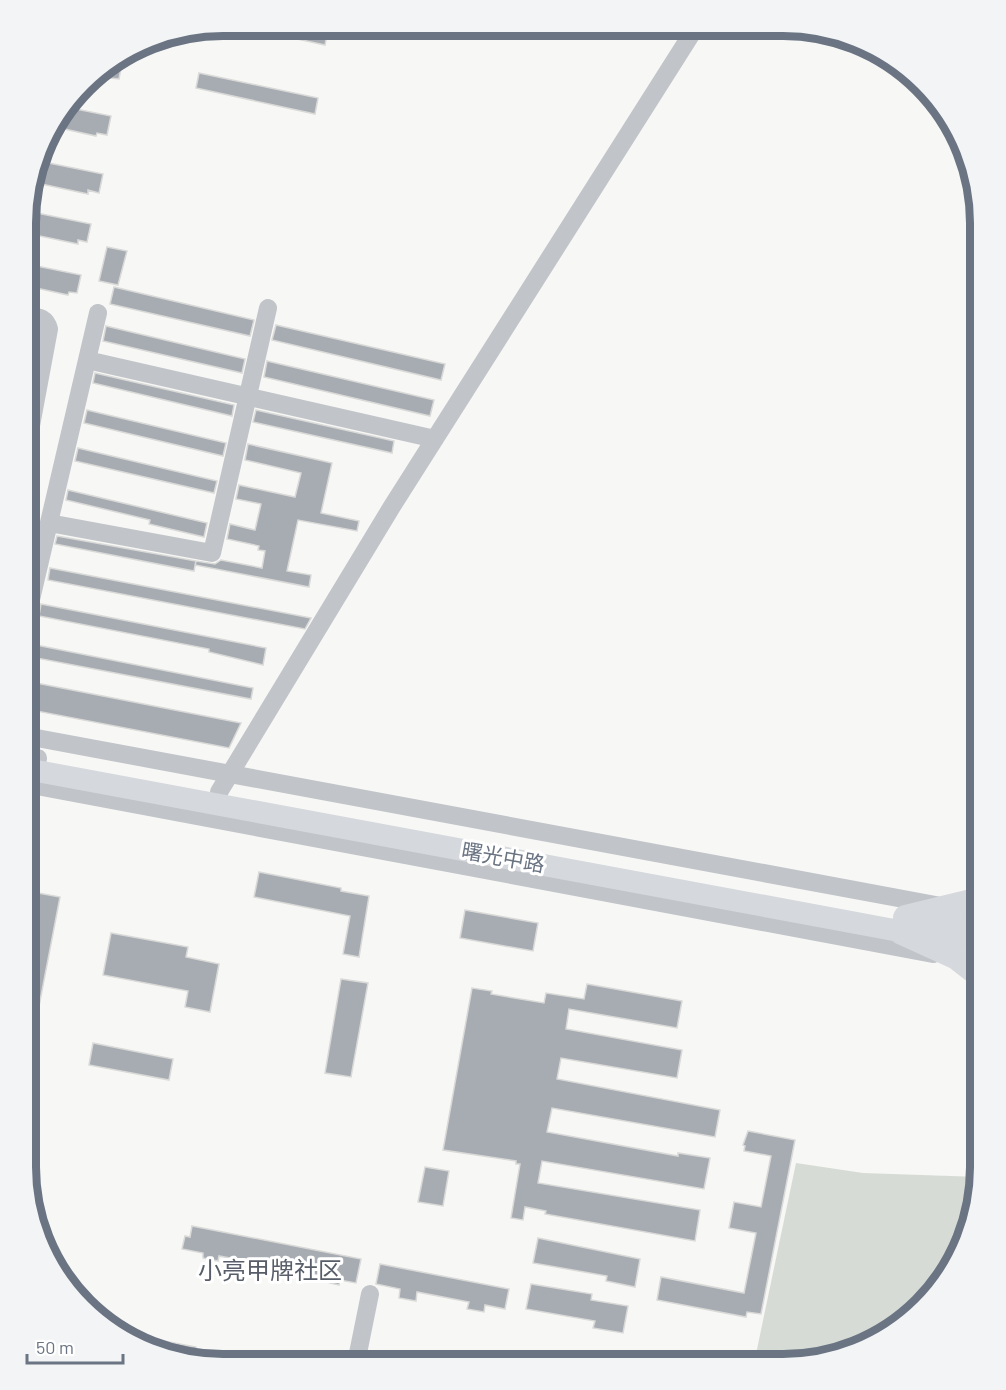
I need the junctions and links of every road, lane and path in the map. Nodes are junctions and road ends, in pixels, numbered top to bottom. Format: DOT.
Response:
graph roads {
  1 [pos="690,36"];
  2 [pos="268,308"];
  3 [pos="98,313"];
  4 [pos="36,317"];
  5 [pos="87,360"];
  6 [pos="248,397"];
  7 [pos="36,401"];
  8 [pos="435,439"];
  9 [pos="49,522"];
  10 [pos="36,580"];
  11 [pos="36,738"];
  12 [pos="36,770"];
  13 [pos="36,771"];
  14 [pos="36,771"];
  15 [pos="224,783"];
  16 [pos="970,903"];
  17 [pos="951,908"];
  18 [pos="904,925"];
  19 [pos="970,929"];
  20 [pos="970,958"];
  21 [pos="970,959"];
  22 [pos="370,1294"];
  23 [pos="358,1354"];
  1 -- 8 [label="street"];
  2 -- 6 [label="street"];
  3 -- 5 [label="street"];
  4 -- 7 [label="street"];
  5 -- 6 [label="street"];
  5 -- 9 [label="street"];
  6 -- 8 [label="street"];
  6 -- 9 [label="street"];
  8 -- 15 [label="street"];
  9 -- 10 [label="street"];
  11 -- 15 [label="street"];
  12 -- 15 [label="main road, 曙光中路"];
  13 -- 18 [label="main road, 曙光中路"];
  14 -- 21 [label="street"];
  15 -- 17 [label="street"];
  15 -- 18 [label="main road, 曙光中路"];
  16 -- 17 [label="highway"];
  17 -- 18 [label="highway"];
  18 -- 19 [label="main road, 曙光中路"];
  18 -- 20 [label="highway"];
  22 -- 23 [label="street"];
}
